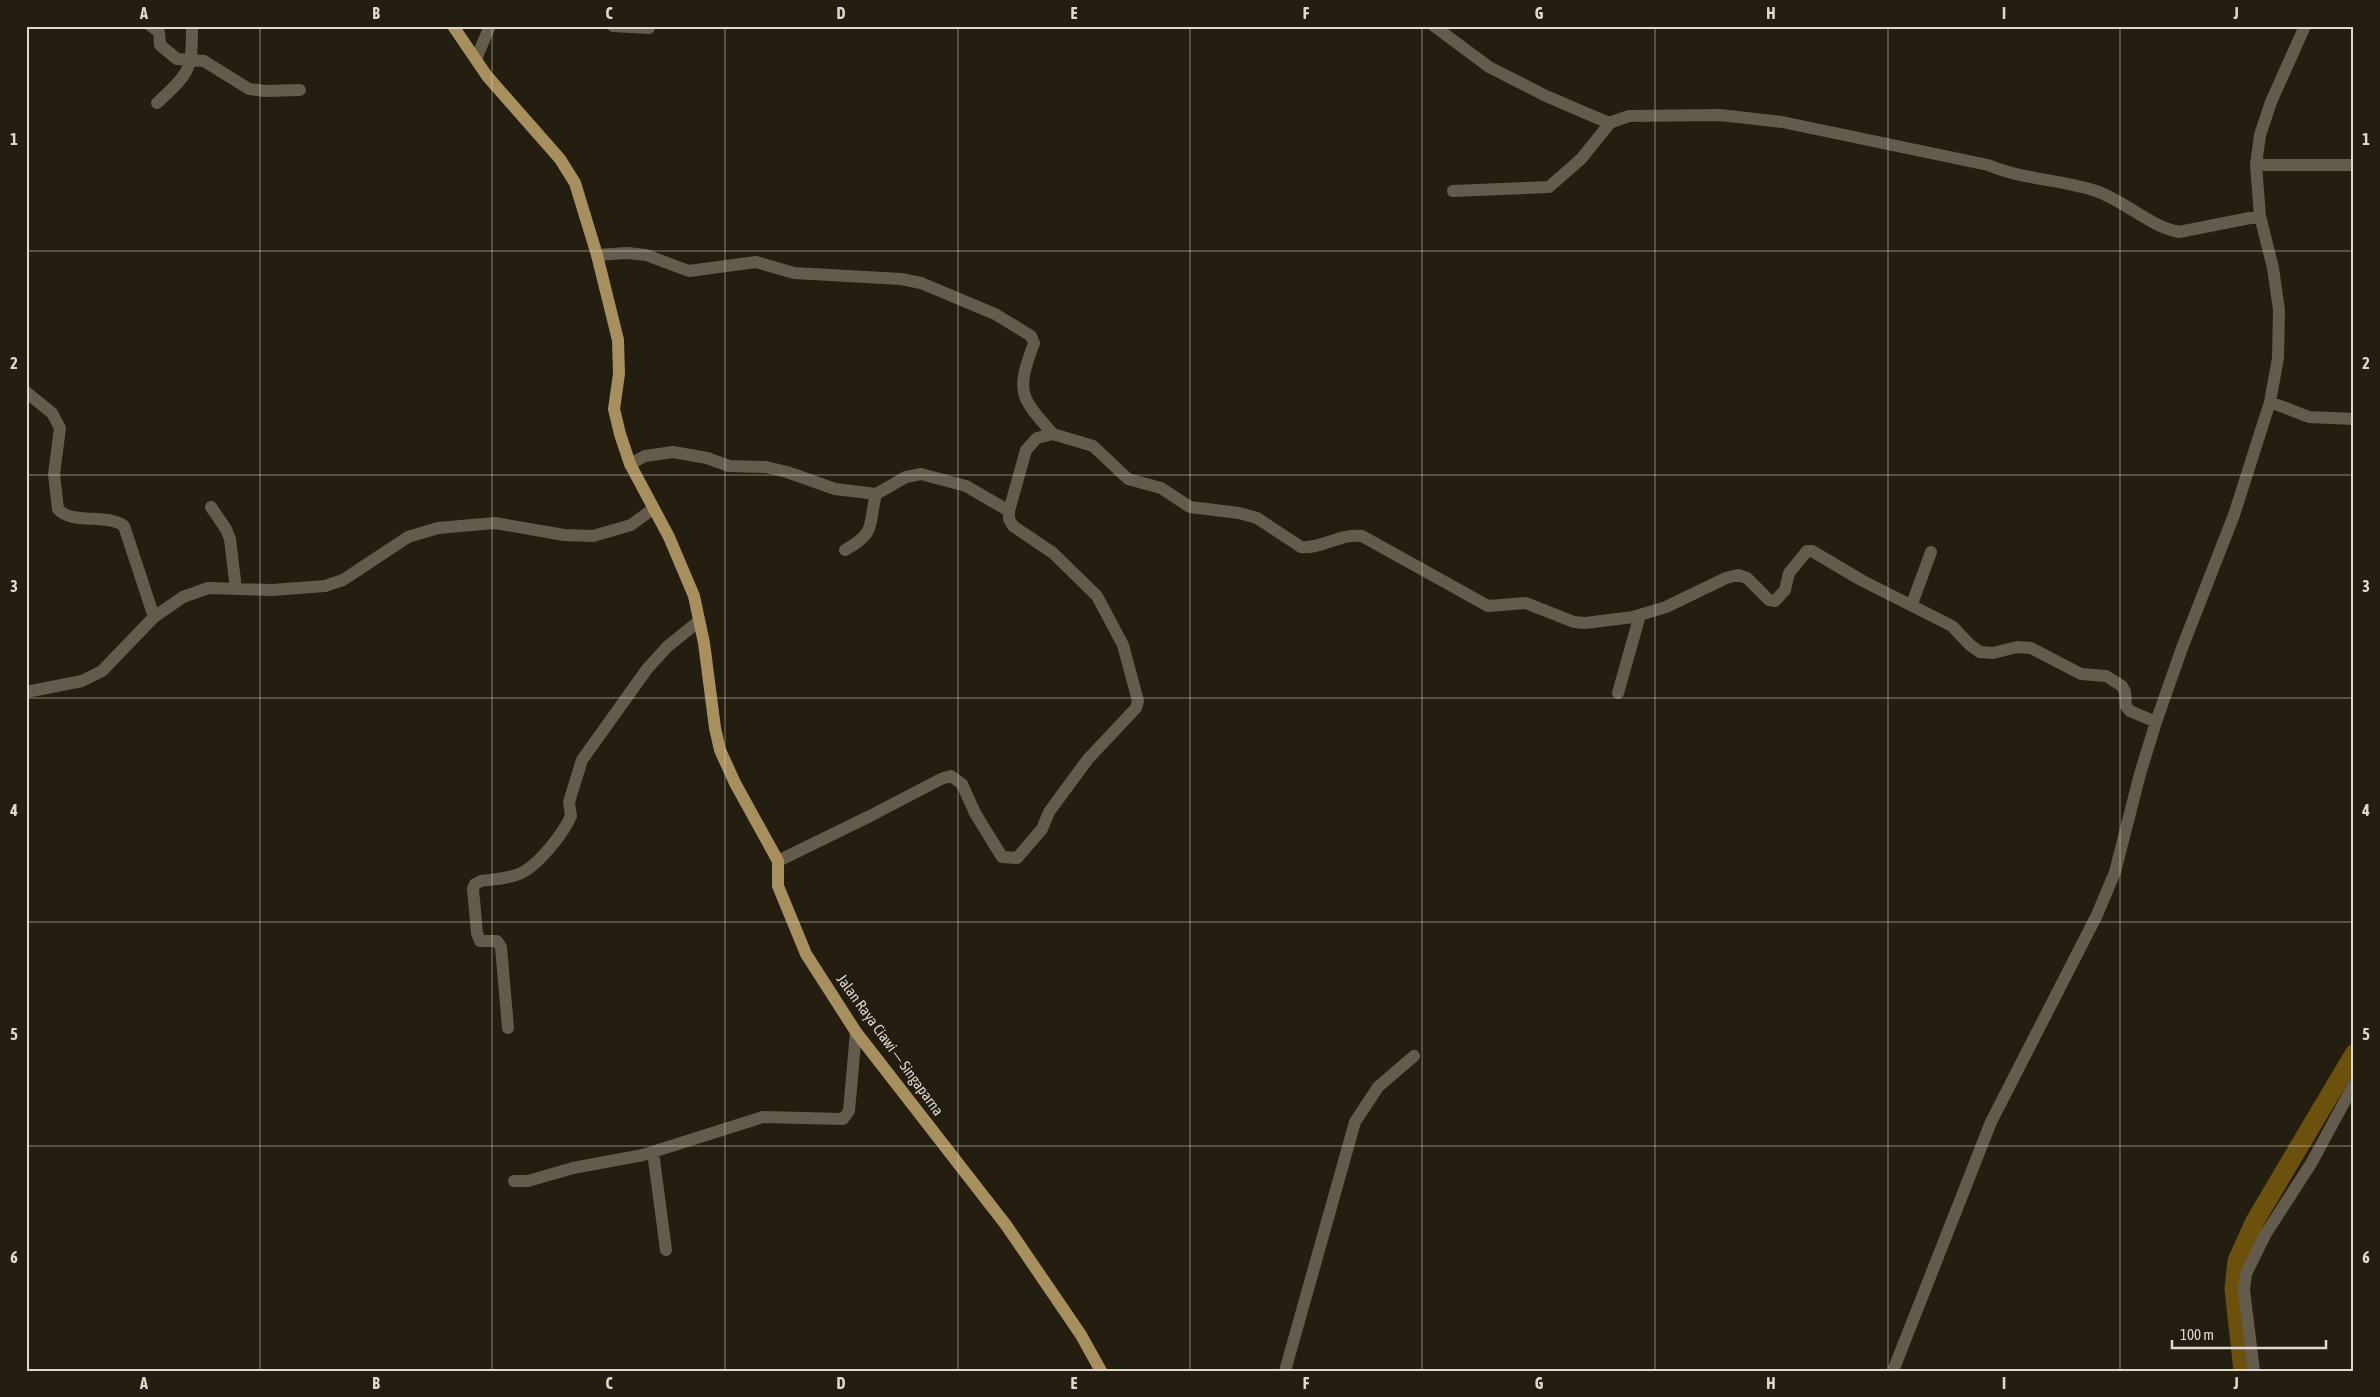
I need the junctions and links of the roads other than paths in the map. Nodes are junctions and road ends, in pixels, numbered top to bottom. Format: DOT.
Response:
graph roads {
  1 [pos="151,26"];
  2 [pos="192,26"];
  3 [pos="453,26"];
  4 [pos="490,26"];
  5 [pos="613,26"];
  6 [pos="1434,26"];
  7 [pos="2305,26"];
  8 [pos="649,28"];
  9 [pos="476,59"];
  10 [pos="192,60"];
  11 [pos="300,90"];
  12 [pos="157,103"];
  13 [pos="1610,123"];
  14 [pos="2256,165"];
  15 [pos="2354,165"];
  16 [pos="1454,191"];
  17 [pos="2260,216"];
  18 [pos="597,255"];
  19 [pos="26,392"];
  20 [pos="2270,402"];
  21 [pos="2354,419"];
  22 [pos="1053,434"];
  23 [pos="630,464"];
  24 [pos="876,494"];
  25 [pos="211,507"];
  26 [pos="653,509"];
  27 [pos="1009,511"];
  28 [pos="845,550"];
  29 [pos="1931,552"];
  30 [pos="236,589"];
  31 [pos="1912,604"];
  32 [pos="1640,615"];
  33 [pos="154,617"];
  34 [pos="700,621"];
  35 [pos="26,692"];
  36 [pos="1618,694"];
  37 [pos="2156,722"];
  38 [pos="778,860"];
  39 [pos="508,1028"];
  40 [pos="856,1032"];
  41 [pos="1414,1056"];
  42 [pos="2354,1084"];
  43 [pos="653,1152"];
  44 [pos="514,1181"];
  45 [pos="666,1250"];
  46 [pos="1101,1371"];
  47 [pos="1285,1371"];
  48 [pos="1894,1371"];
  49 [pos="2254,1371"];
  1 -- 10 [label="street"];
  2 -- 10 [label="street"];
  3 -- 9 [label="main road, Jalan Raya Ciawi — Singaparna"];
  4 -- 9 [label="street"];
  5 -- 8 [label="street"];
  6 -- 13 [label="street"];
  7 -- 14 [label="street"];
  9 -- 18 [label="main road, Jalan Raya Ciawi — Singaparna"];
  10 -- 11 [label="street"];
  10 -- 12 [label="street"];
  13 -- 16 [label="street"];
  13 -- 17 [label="street"];
  14 -- 15 [label="street"];
  14 -- 17 [label="street"];
  17 -- 20 [label="street"];
  18 -- 22 [label="street"];
  18 -- 23 [label="main road, Jalan Raya Ciawi — Singaparna"];
  19 -- 33 [label="street"];
  20 -- 21 [label="street"];
  20 -- 37 [label="street"];
  22 -- 27 [label="street"];
  22 -- 32 [label="street"];
  23 -- 24 [label="street"];
  23 -- 26 [label="main road, Jalan Raya Ciawi — Singaparna"];
  24 -- 27 [label="street"];
  24 -- 28 [label="street"];
  25 -- 30 [label="street"];
  26 -- 30 [label="street"];
  26 -- 34 [label="main road, Jalan Raya Ciawi — Singaparna"];
  27 -- 38 [label="street"];
  29 -- 31 [label="street"];
  30 -- 33 [label="street"];
  31 -- 32 [label="street"];
  31 -- 37 [label="street"];
  32 -- 36 [label="street"];
  33 -- 35 [label="street"];
  34 -- 38 [label="main road, Jalan Raya Ciawi — Singaparna"];
  34 -- 39 [label="street"];
  37 -- 48 [label="street"];
  38 -- 40 [label="main road, Jalan Raya Ciawi — Singaparna"];
  40 -- 43 [label="street"];
  40 -- 46 [label="main road, Jalan Raya Ciawi — Singaparna"];
  41 -- 47 [label="street"];
  42 -- 49 [label="street"];
  43 -- 44 [label="street"];
  43 -- 45 [label="street"];
}
